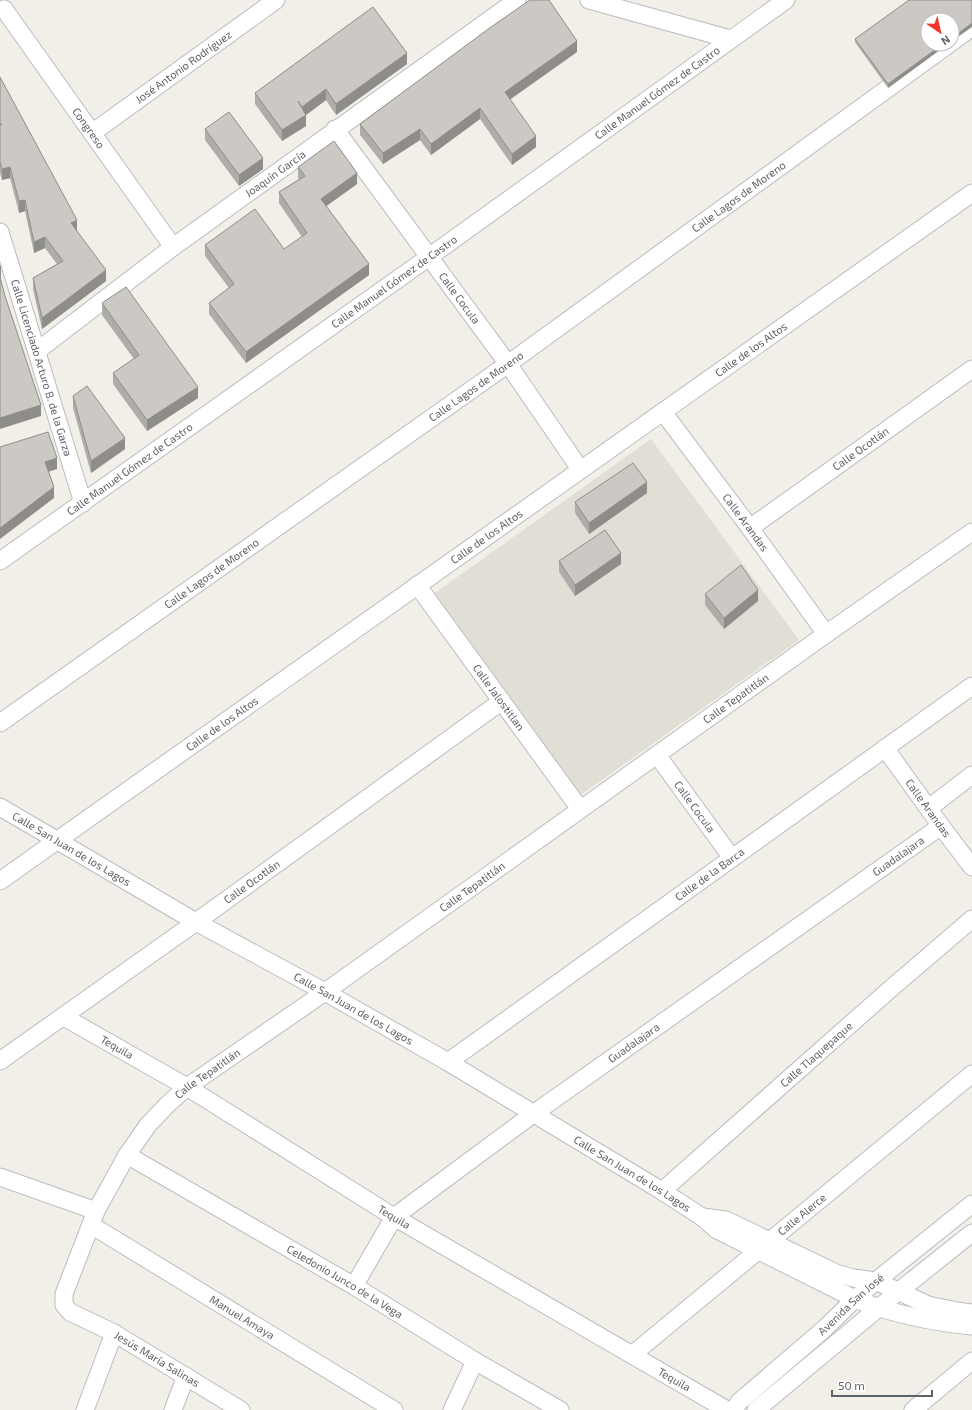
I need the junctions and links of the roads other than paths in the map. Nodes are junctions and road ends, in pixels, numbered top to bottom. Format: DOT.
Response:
graph roads {
  1 [pos="276,0"];
  2 [pos="517,0"];
  3 [pos="589,0"];
  4 [pos="786,0"];
  5 [pos="6,7"];
  6 [pos="972,27"];
  7 [pos="960,36"];
  8 [pos="730,39"];
  9 [pos="938,52"];
  10 [pos="335,130"];
  11 [pos="92,133"];
  12 [pos="972,193"];
  13 [pos="0,232"];
  14 [pos="173,246"];
  15 [pos="429,257"];
  16 [pos="36,351"];
  17 [pos="508,364"];
  18 [pos="972,369"];
  19 [pos="663,412"];
  20 [pos="580,469"];
  21 [pos="83,503"];
  22 [pos="750,528"];
  23 [pos="972,532"];
  24 [pos="0,561"];
  25 [pos="417,585"];
  26 [pos="826,634"];
  27 [pos="972,686"];
  28 [pos="502,701"];
  29 [pos="0,723"];
  30 [pos="886,748"];
  31 [pos="657,756"];
  32 [pos="972,775"];
  33 [pos="0,807"];
  34 [pos="929,808"];
  35 [pos="580,809"];
  36 [pos="941,826"];
  37 [pos="56,840"];
  38 [pos="732,858"];
  39 [pos="972,867"];
  40 [pos="0,881"];
  41 [pos="972,919"];
  42 [pos="196,922"];
  43 [pos="325,992"];
  44 [pos="64,1017"];
  45 [pos="0,1061"];
  46 [pos="448,1062"];
  47 [pos="972,1074"];
  48 [pos="187,1087"];
  49 [pos="533,1114"];
  50 [pos="127,1155"];
  51 [pos="0,1177"];
  52 [pos="662,1191"];
  53 [pos="972,1204"];
  54 [pos="394,1216"];
  55 [pos="94,1218"];
  56 [pos="972,1234"];
  57 [pos="763,1246"];
  58 [pos="876,1281"];
  59 [pos="354,1286"];
  60 [pos="899,1291"];
  61 [pos="855,1299"];
  62 [pos="878,1309"];
  63 [pos="70,1312"];
  64 [pos="972,1313"];
  65 [pos="972,1326"];
  66 [pos="114,1333"];
  67 [pos="633,1354"];
  68 [pos="475,1361"];
  69 [pos="972,1361"];
  70 [pos="186,1376"];
  71 [pos="550,1407"];
  72 [pos="85,1410"];
  73 [pos="173,1410"];
  74 [pos="241,1410"];
  75 [pos="394,1410"];
  76 [pos="452,1410"];
  77 [pos="727,1410"];
  78 [pos="734,1410"];
  79 [pos="756,1410"];
  80 [pos="913,1410"];
  1 -- 11 [label="street, José Antonio Rodríguez"];
  2 -- 10 [label="street, Joaquín García"];
  3 -- 8 [label="street"];
  4 -- 8 [label="street, Calle Manuel Gómez de Castro"];
  5 -- 11 [label="street, Congreso"];
  6 -- 7 [label="street"];
  8 -- 15 [label="street, Calle Manuel Gómez de Castro"];
  9 -- 17 [label="street, Calle Lagos de Moreno"];
  10 -- 14 [label="street, Joaquín García"];
  10 -- 15 [label="street, Calle Cocula"];
  11 -- 14 [label="street, Congreso"];
  12 -- 19 [label="street, Calle de los Altos"];
  13 -- 16 [label="street, Calle Licenciado Arturo B. de la Garza"];
  14 -- 16 [label="street, Joaquín García"];
  15 -- 17 [label="street, Calle Cocula"];
  15 -- 21 [label="street, Calle Manuel Gómez de Castro"];
  16 -- 21 [label="street, Calle Licenciado Arturo B. de la Garza"];
  17 -- 20 [label="street, Calle Cocula"];
  17 -- 29 [label="street, Calle Lagos de Moreno"];
  18 -- 22 [label="street, Calle Ocotlán"];
  19 -- 20 [label="street, Calle de los Altos"];
  19 -- 22 [label="street, Calle Arandas"];
  20 -- 25 [label="street, Calle de los Altos"];
  21 -- 24 [label="street, Calle Manuel Gómez de Castro"];
  22 -- 26 [label="street, Calle Arandas"];
  23 -- 26 [label="street, Calle Tepatitlán"];
  25 -- 28 [label="street, Calle Jalostitlan"];
  25 -- 37 [label="street, Calle de los Altos"];
  26 -- 31 [label="street, Calle Tepatitlán"];
  27 -- 30 [label="street, Calle de la Barca"];
  28 -- 35 [label="street, Calle Jalostitlan"];
  28 -- 42 [label="street, Calle Ocotlán"];
  30 -- 34 [label="street, Calle Arandas"];
  30 -- 38 [label="street, Calle de la Barca"];
  31 -- 35 [label="street, Calle Tepatitlán"];
  31 -- 38 [label="street, Calle Cocula"];
  32 -- 34 [label="street"];
  33 -- 37 [label="street, Calle San Juan de los Lagos"];
  34 -- 36 [label="street, Calle Arandas"];
  35 -- 43 [label="street, Calle Tepatitlán"];
  36 -- 39 [label="street, Calle Arandas"];
  36 -- 49 [label="street, Guadalajara"];
  37 -- 40 [label="street, Calle de los Altos"];
  37 -- 42 [label="street, Calle San Juan de los Lagos"];
  38 -- 46 [label="street, Calle de la Barca"];
  41 -- 52 [label="street, Calle Tlaquepaque"];
  42 -- 43 [label="street, Calle San Juan de los Lagos"];
  42 -- 44 [label="street, Calle Ocotlán"];
  43 -- 46 [label="street, Calle San Juan de los Lagos"];
  43 -- 48 [label="street, Calle Tepatitlán"];
  44 -- 45 [label="street, Calle Ocotlán"];
  44 -- 48 [label="street, Tequila"];
  46 -- 49 [label="street, Calle San Juan de los Lagos"];
  47 -- 57 [label="street, Calle Alerce"];
  48 -- 50 [label="street, Calle Tepatitlán"];
  48 -- 54 [label="street, Tequila"];
  49 -- 52 [label="street, Calle San Juan de los Lagos"];
  49 -- 54 [label="street, Guadalajara"];
  50 -- 55 [label="street, Calle Tepatitlán"];
  50 -- 59 [label="street, Celedonio Junco de la Vega"];
  51 -- 55 [label="street"];
  52 -- 57 [label="street, Calle San Juan de los Lagos"];
  53 -- 58 [label="street, Avenida San José"];
  54 -- 59 [label="street, Guadalajara"];
  54 -- 67 [label="street, Tequila"];
  55 -- 63 [label="street, Calle Tepatitlán"];
  55 -- 75 [label="street, Manuel Amaya"];
  56 -- 60 [label="street, Avenida San José"];
  57 -- 58 [label="street, Calle San Juan de los Lagos"];
  57 -- 61 [label="street, Calle San Juan de los Lagos"];
  57 -- 67 [label="street, Calle Alerce"];
  58 -- 60 [label="street, Calle San Juan de los Lagos"];
  58 -- 61 [label="street, Avenida San José"];
  59 -- 68 [label="street, Celedonio Junco de la Vega"];
  60 -- 62 [label="street, Avenida San José"];
  60 -- 64 [label="street, Calle San Juan de los Lagos"];
  61 -- 62 [label="street, Calle San Juan de los Lagos"];
  61 -- 78 [label="street, Avenida San José"];
  62 -- 65 [label="street, Calle San Juan de los Lagos"];
  62 -- 79 [label="street, Avenida San José"];
  63 -- 66 [label="street, Jesús María Salinas"];
  66 -- 70 [label="street, Jesús María Salinas"];
  66 -- 72 [label="street"];
  67 -- 77 [label="street, Tequila"];
  68 -- 71 [label="street, Celedonio Junco de la Vega"];
  68 -- 76 [label="street"];
  69 -- 80 [label="street"];
  70 -- 73 [label="street"];
  70 -- 74 [label="street, Jesús María Salinas"];
}
